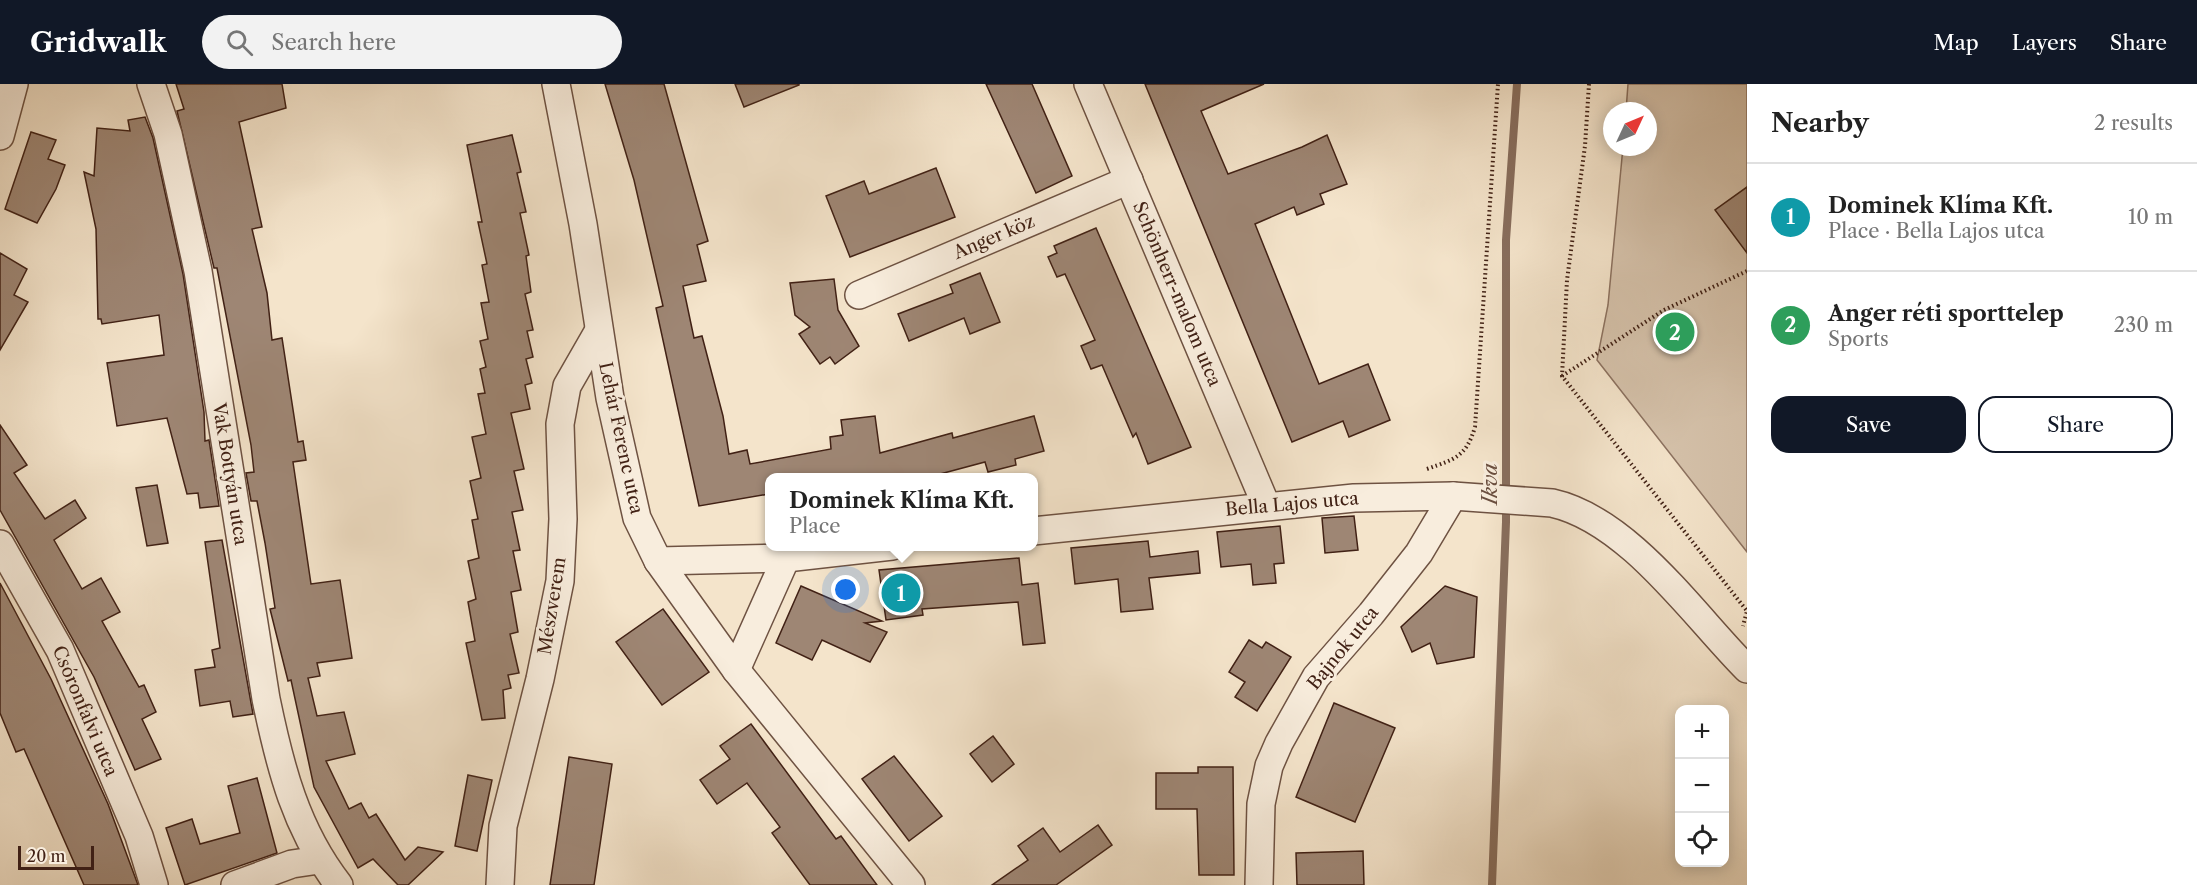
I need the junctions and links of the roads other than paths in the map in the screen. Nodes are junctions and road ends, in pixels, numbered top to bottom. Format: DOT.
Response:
graph roads {
  1 [pos="14,84"];
  2 [pos="151,84"];
  3 [pos="556,84"];
  4 [pos="1088,84"];
  5 [pos="0,136"];
  6 [pos="1129,180"];
  7 [pos="859,295"];
  8 [pos="598,332"];
  9 [pos="1453,496"];
  10 [pos="1266,505"];
  11 [pos="1038,530"];
  12 [pos="0,544"];
  13 [pos="848,551"];
  14 [pos="786,558"];
  15 [pos="658,561"];
  16 [pos="1741,663"];
  17 [pos="736,670"];
  18 [pos="319,860"];
  19 [pos="154,885"];
  20 [pos="235,885"];
  21 [pos="339,885"];
  22 [pos="500,885"];
  23 [pos="911,885"];
  24 [pos="1259,885"];
  1 -- 5 [label="street"];
  2 -- 18 [label="street, Vak Bottyán utca"];
  3 -- 8 [label="street, Lehár Ferenc utca"];
  4 -- 6 [label="street, Schönherr-malom utca"];
  6 -- 7 [label="street, Anger köz"];
  6 -- 10 [label="street, Schönherr-malom utca"];
  8 -- 15 [label="street, Lehár Ferenc utca"];
  8 -- 22 [label="street, Mészverem"];
  9 -- 10 [label="street, Bella Lajos utca"];
  9 -- 16 [label="street, Bella Lajos utca"];
  9 -- 24 [label="street, Bajnok utca"];
  10 -- 11 [label="street, Bella Lajos utca"];
  12 -- 19 [label="street, Csóronfalvi utca"];
  13 -- 14 [label="street"];
  14 -- 15 [label="street"];
  14 -- 17 [label="street"];
  15 -- 17 [label="street, Lehár Ferenc utca"];
  17 -- 23 [label="street, Lehár Ferenc utca"];
  18 -- 20 [label="street"];
  18 -- 21 [label="street, Vak Bottyán utca"];
}
